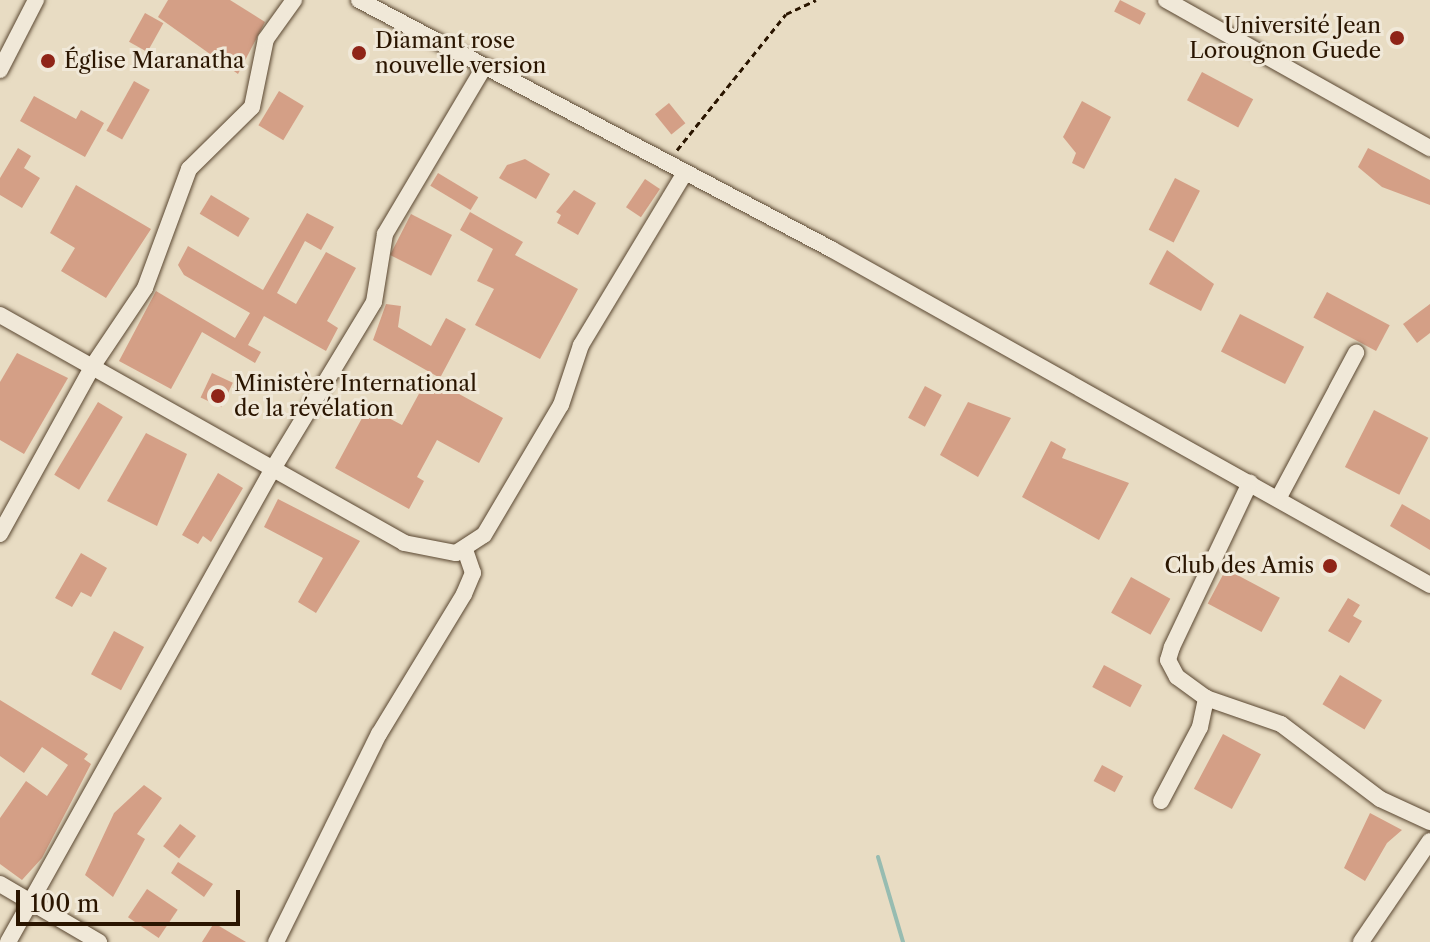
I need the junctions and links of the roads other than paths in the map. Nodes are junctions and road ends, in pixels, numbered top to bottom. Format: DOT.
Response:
graph roads {
  1 [pos="36,0"];
  2 [pos="294,0"];
  3 [pos="359,0"];
  4 [pos="1166,0"];
  5 [pos="483,69"];
  6 [pos="0,70"];
  7 [pos="1430,148"];
  8 [pos="684,174"];
  9 [pos="0,315"];
  10 [pos="1356,353"];
  11 [pos="92,367"];
  12 [pos="271,472"];
  13 [pos="1250,483"];
  14 [pos="1278,499"];
  15 [pos="0,534"];
  16 [pos="465,550"];
  17 [pos="1430,585"];
  18 [pos="1206,698"];
  19 [pos="1161,801"];
  20 [pos="1430,822"];
  21 [pos="1430,841"];
  22 [pos="0,884"];
  23 [pos="30,901"];
  24 [pos="8,942"];
  25 [pos="99,942"];
  26 [pos="276,942"];
  27 [pos="1361,942"];
  1 -- 6 [label="street"];
  2 -- 11 [label="street"];
  3 -- 5 [label="street"];
  4 -- 7 [label="street"];
  5 -- 8 [label="street"];
  5 -- 12 [label="street"];
  8 -- 13 [label="street"];
  8 -- 16 [label="street"];
  9 -- 11 [label="street"];
  10 -- 14 [label="street"];
  11 -- 12 [label="street"];
  11 -- 15 [label="street"];
  12 -- 16 [label="street"];
  12 -- 23 [label="street"];
  13 -- 14 [label="street"];
  13 -- 18 [label="street"];
  14 -- 17 [label="street"];
  16 -- 26 [label="street"];
  18 -- 19 [label="street"];
  18 -- 20 [label="street"];
  21 -- 27 [label="street"];
  22 -- 23 [label="street"];
  23 -- 24 [label="street"];
  23 -- 25 [label="street"];
}
